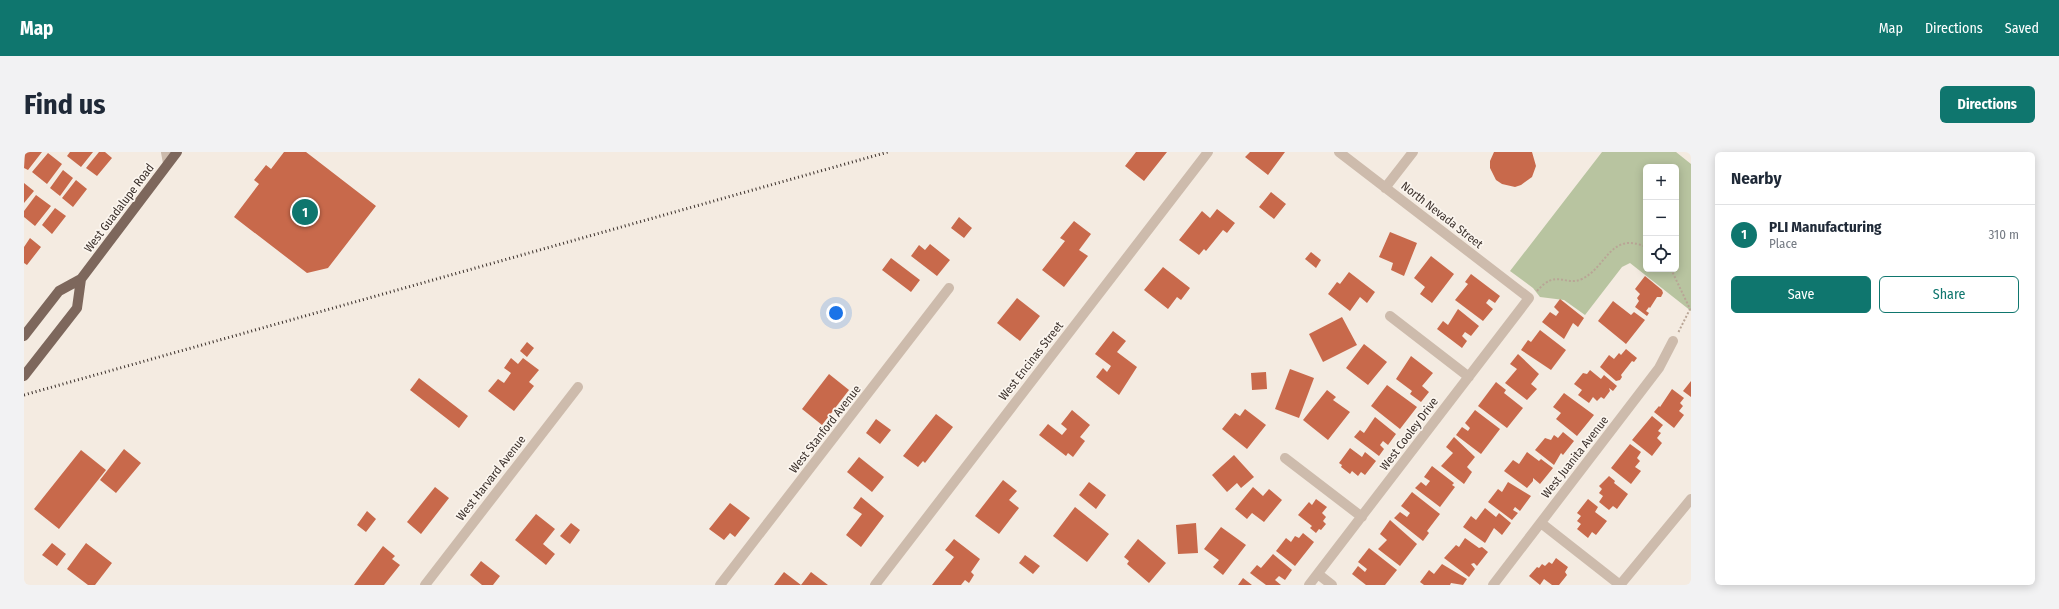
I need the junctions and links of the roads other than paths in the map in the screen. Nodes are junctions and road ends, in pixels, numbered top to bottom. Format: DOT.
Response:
graph roads {
  1 [pos="166,152"];
  2 [pos="177,152"];
  3 [pos="1208,152"];
  4 [pos="1339,152"];
  5 [pos="1413,152"];
  6 [pos="168,163"];
  7 [pos="1385,188"];
  8 [pos="81,279"];
  9 [pos="949,288"];
  10 [pos="1529,298"];
  11 [pos="1390,316"];
  12 [pos="24,336"];
  13 [pos="1673,341"];
  14 [pos="24,376"];
  15 [pos="1469,377"];
  16 [pos="578,387"];
  17 [pos="1285,458"];
  18 [pos="1691,499"];
  19 [pos="1362,517"];
  20 [pos="1541,523"];
  21 [pos="1318,574"];
  22 [pos="425,585"];
  23 [pos="720,585"];
  24 [pos="875,585"];
  25 [pos="1309,585"];
  26 [pos="1332,585"];
  27 [pos="1493,585"];
  28 [pos="1620,585"];
  1 -- 6 [label="street"];
  2 -- 6 [label="main road, West Guadalupe Road"];
  3 -- 24 [label="street, West Encinas Street"];
  4 -- 7 [label="street, North Nevada Street"];
  5 -- 7 [label="street"];
  6 -- 8 [label="main road, West Guadalupe Road"];
  7 -- 10 [label="street, North Nevada Street"];
  8 -- 12 [label="main road, West Guadalupe Road"];
  8 -- 14 [label="main road, West Guadalupe Road"];
  9 -- 23 [label="street, West Stanford Avenue"];
  10 -- 15 [label="street, West Cooley Drive"];
  11 -- 15 [label="street"];
  13 -- 20 [label="street, West Juanita Avenue"];
  15 -- 19 [label="street, West Cooley Drive"];
  16 -- 22 [label="street, West Harvard Avenue"];
  17 -- 19 [label="street"];
  18 -- 28 [label="street"];
  19 -- 21 [label="street, West Cooley Drive"];
  20 -- 27 [label="street, West Juanita Avenue"];
  20 -- 28 [label="street"];
  21 -- 25 [label="street, West Cooley Drive"];
  21 -- 26 [label="street"];
}
